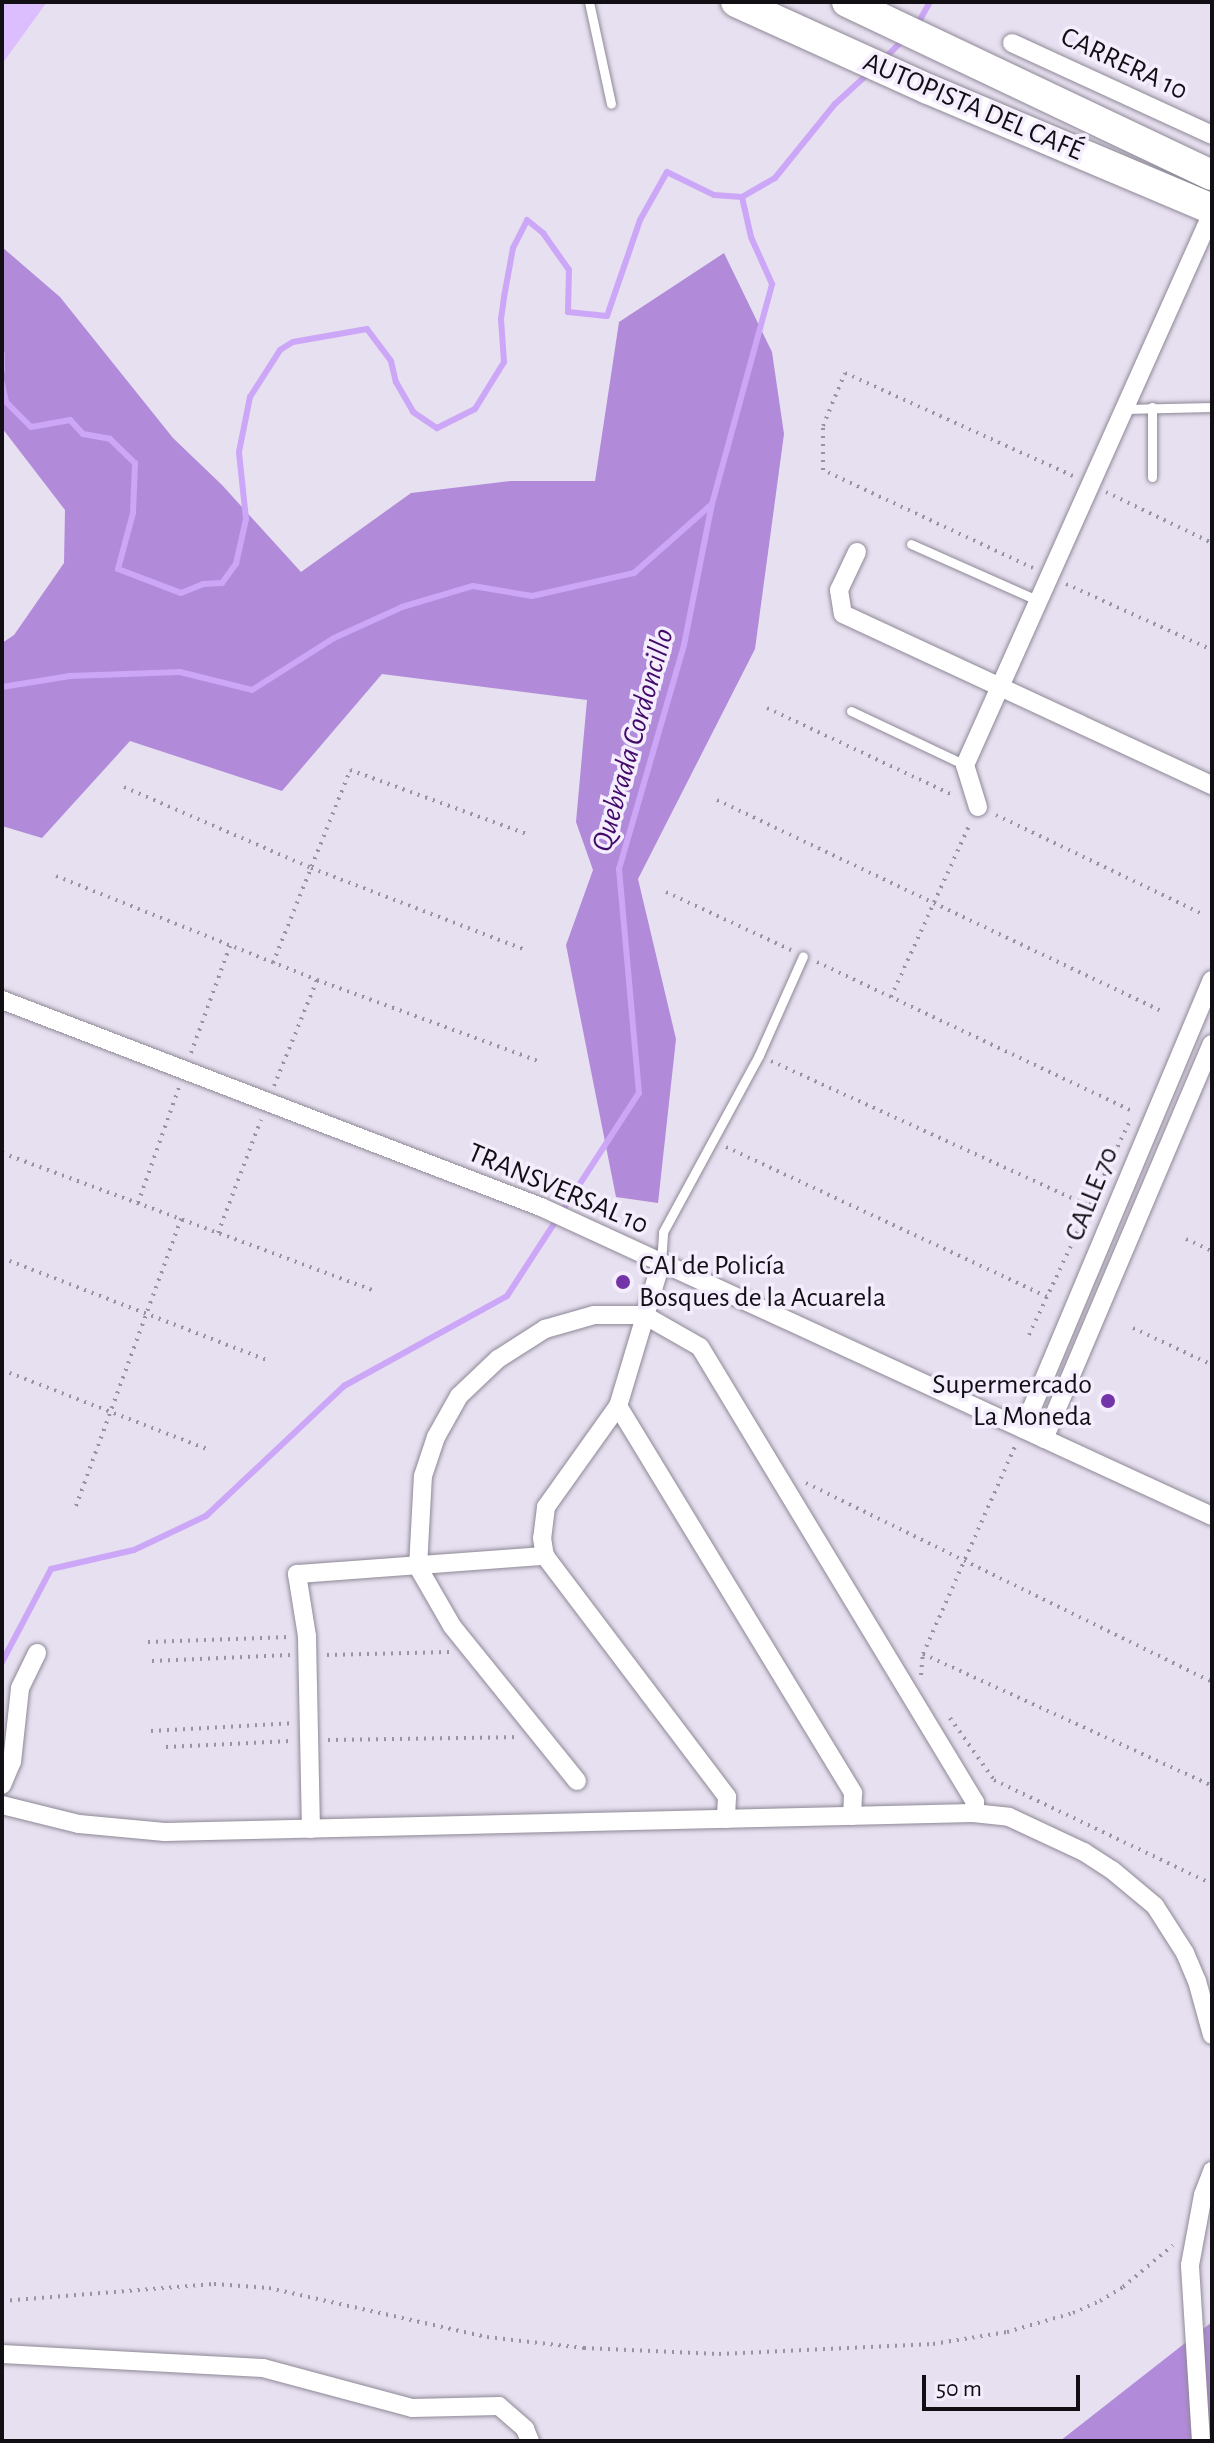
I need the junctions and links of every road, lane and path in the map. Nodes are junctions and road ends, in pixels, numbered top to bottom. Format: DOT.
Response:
graph roads {
  1 [pos="589,2"];
  2 [pos="736,2"];
  3 [pos="847,2"];
  4 [pos="1012,43"];
  5 [pos="611,104"];
  6 [pos="1212,135"];
  7 [pos="1212,175"];
  8 [pos="1212,211"];
  9 [pos="1152,407"];
  10 [pos="1212,407"];
  11 [pos="1124,409"];
  12 [pos="1152,477"];
  13 [pos="1091,485"];
  14 [pos="1212,543"];
  15 [pos="911,544"];
  16 [pos="857,552"];
  17 [pos="1050,577"];
  18 [pos="1039,601"];
  19 [pos="1212,650"];
  20 [pos="1000,687"];
  21 [pos="767,708"];
  22 [pos="851,711"];
  23 [pos="965,765"];
  24 [pos="1212,785"];
  25 [pos="124,787"];
  26 [pos="717,800"];
  27 [pos="978,807"];
  28 [pos="530,835"];
  29 [pos="311,868"];
  30 [pos="56,876"];
  31 [pos="666,892"];
  32 [pos="936,904"];
  33 [pos="1203,914"];
  34 [pos="230,946"];
  35 [pos="526,950"];
  36 [pos="803,956"];
  37 [pos="273,963"];
  38 [pos="317,980"];
  39 [pos="1212,980"];
  40 [pos="891,997"];
  41 [pos="2,1000"];
  42 [pos="1160,1010"];
  43 [pos="1212,1044"];
  44 [pos="759,1055"];
  45 [pos="538,1061"];
  46 [pos="185,1070"];
  47 [pos="268,1102"];
  48 [pos="714,1142"];
  49 [pos="2,1153"];
  50 [pos="138,1203"];
  51 [pos="1089,1206"];
  52 [pos="1115,1217"];
  53 [pos="181,1219"];
  54 [pos="218,1233"];
  55 [pos="1186,1239"];
  56 [pos="1212,1251"];
  57 [pos="2,1258"];
  58 [pos="661,1263"];
  59 [pos="375,1291"];
  60 [pos="1047,1297"];
  61 [pos="146,1315"];
  62 [pos="644,1315"];
  63 [pos="1133,1328"];
  64 [pos="1029,1335"];
  65 [pos="267,1360"];
  66 [pos="1212,1365"];
  67 [pos="2,1370"];
  68 [pos="618,1406"];
  69 [pos="110,1414"];
  70 [pos="1023,1429"];
  71 [pos="1044,1439"];
  72 [pos="207,1449"];
  73 [pos="806,1483"];
  74 [pos="76,1506"];
  75 [pos="1212,1516"];
  76 [pos="545,1556"];
  77 [pos="964,1561"];
  78 [pos="418,1567"];
  79 [pos="307,1636"];
  80 [pos="148,1642"];
  81 [pos="37,1653"];
  82 [pos="923,1654"];
  83 [pos="921,1678"];
  84 [pos="1212,1682"];
  85 [pos="948,1716"];
  86 [pos="293,1723"];
  87 [pos="151,1731"];
  88 [pos="541,1737"];
  89 [pos="302,1741"];
  90 [pos="166,1747"];
  91 [pos="577,1781"];
  92 [pos="2,1785"];
  93 [pos="1212,1786"];
  94 [pos="2,1805"];
  95 [pos="973,1813"];
  96 [pos="852,1816"];
  97 [pos="726,1819"];
  98 [pos="311,1829"];
  99 [pos="1212,1884"];
  100 [pos="1212,2035"];
  101 [pos="1212,2171"];
  102 [pos="1181,2236"];
  103 [pos="2,2301"];
  104 [pos="2,2354"];
  105 [pos="530,2441"];
  106 [pos="1201,2441"];
  1 -- 5 [label="lane"];
  2 -- 8 [label="highway, AUTOPISTA DEL CAFÉ"];
  3 -- 7 [label="highway, AUTOPISTA DEL CAFÉ"];
  4 -- 6 [label="street, CARRERA 10"];
  8 -- 11 [label="street"];
  9 -- 10 [label="lane"];
  9 -- 11 [label="lane"];
  9 -- 12 [label="lane"];
  11 -- 13 [label="street"];
  13 -- 14 [label="path"];
  13 -- 17 [label="street"];
  13 -- 17 [label="path"];
  15 -- 18 [label="lane"];
  16 -- 20 [label="street"];
  17 -- 18 [label="street"];
  17 -- 19 [label="path"];
  18 -- 20 [label="street"];
  20 -- 23 [label="street"];
  20 -- 24 [label="street"];
  21 -- 27 [label="path"];
  22 -- 23 [label="lane"];
  23 -- 27 [label="street"];
  25 -- 29 [label="path"];
  26 -- 32 [label="path"];
  27 -- 32 [label="path"];
  27 -- 33 [label="path"];
  28 -- 29 [label="path"];
  29 -- 35 [label="path"];
  29 -- 37 [label="path"];
  30 -- 34 [label="path"];
  31 -- 36 [label="path"];
  32 -- 40 [label="path"];
  32 -- 42 [label="path"];
  34 -- 37 [label="path"];
  34 -- 46 [label="path"];
  36 -- 40 [label="path"];
  36 -- 44 [label="lane"];
  37 -- 38 [label="path"];
  38 -- 45 [label="path"];
  38 -- 47 [label="path"];
  39 -- 52 [label="street, CALLE 70"];
  40 -- 51 [label="path"];
  41 -- 46 [label="street, TRANSVERSAL 10"];
  43 -- 71 [label="street, CALLE 70"];
  44 -- 48 [label="lane"];
  44 -- 51 [label="path"];
  46 -- 47 [label="street, TRANSVERSAL 10"];
  46 -- 50 [label="path"];
  47 -- 54 [label="path"];
  47 -- 58 [label="street, TRANSVERSAL 10"];
  48 -- 58 [label="lane"];
  48 -- 60 [label="path"];
  49 -- 50 [label="path"];
  50 -- 53 [label="path"];
  51 -- 52 [label="path"];
  51 -- 60 [label="path"];
  52 -- 70 [label="street, CALLE 70"];
  53 -- 54 [label="path"];
  53 -- 61 [label="path"];
  54 -- 59 [label="path"];
  55 -- 56 [label="path"];
  57 -- 61 [label="path"];
  58 -- 62 [label="street"];
  58 -- 70 [label="street, TRANSVERSAL 10"];
  60 -- 64 [label="path"];
  61 -- 65 [label="path"];
  61 -- 69 [label="path"];
  62 -- 68 [label="street"];
  62 -- 78 [label="street"];
  62 -- 95 [label="street"];
  63 -- 66 [label="path"];
  67 -- 69 [label="path"];
  68 -- 76 [label="street"];
  68 -- 96 [label="street"];
  69 -- 72 [label="path"];
  69 -- 74 [label="path"];
  70 -- 71 [label="street, TRANSVERSAL 10"];
  70 -- 77 [label="path"];
  71 -- 75 [label="street, TRANSVERSAL 10"];
  73 -- 77 [label="path"];
  76 -- 78 [label="street"];
  76 -- 97 [label="street"];
  77 -- 82 [label="path"];
  77 -- 84 [label="path"];
  78 -- 79 [label="street"];
  78 -- 88 [label="street"];
  79 -- 80 [label="path"];
  79 -- 89 [label="street"];
  81 -- 92 [label="street"];
  82 -- 83 [label="path"];
  82 -- 93 [label="path"];
  85 -- 99 [label="path"];
  86 -- 87 [label="path"];
  88 -- 89 [label="path"];
  88 -- 91 [label="street"];
  89 -- 90 [label="path"];
  89 -- 98 [label="street"];
  94 -- 98 [label="street"];
  95 -- 96 [label="street"];
  95 -- 100 [label="street"];
  96 -- 97 [label="street"];
  97 -- 98 [label="street"];
  101 -- 106 [label="street"];
  102 -- 103 [label="path"];
  104 -- 105 [label="street"];
}
